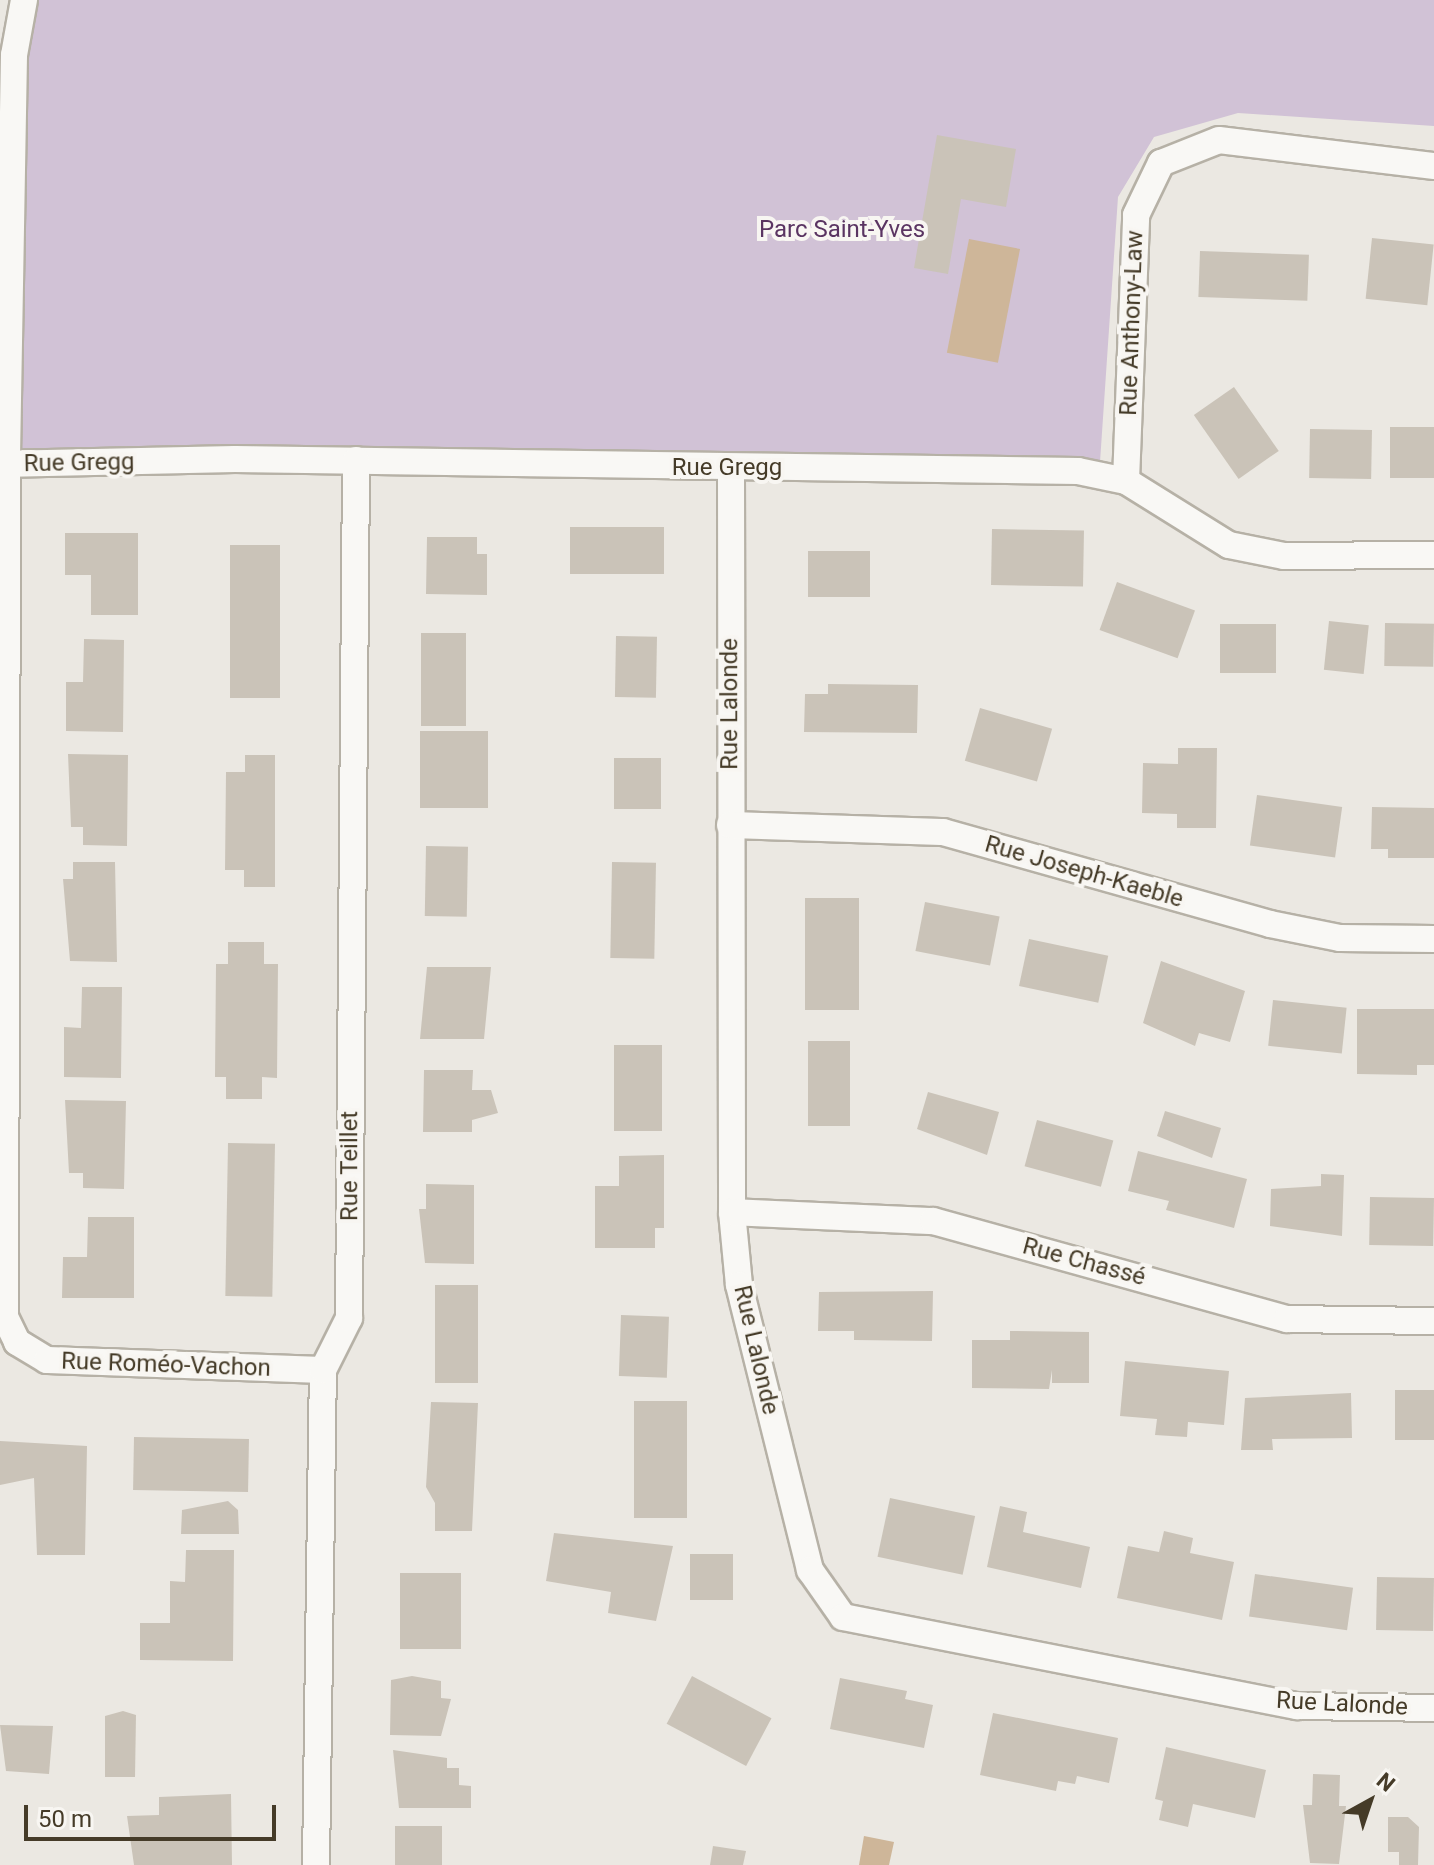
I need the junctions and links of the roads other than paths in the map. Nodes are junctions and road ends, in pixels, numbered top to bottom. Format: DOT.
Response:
graph roads {
  1 [pos="24,0"];
  2 [pos="1434,166"];
  3 [pos="356,460"];
  4 [pos="3,464"];
  5 [pos="731,468"];
  6 [pos="1126,481"];
  7 [pos="1434,555"];
  8 [pos="730,825"];
  9 [pos="1434,939"];
  10 [pos="732,1212"];
  11 [pos="1434,1321"];
  12 [pos="323,1370"];
  13 [pos="1434,1708"];
  14 [pos="316,1865"];
  1 -- 4 [label="street, Rue Roméo-Vachon"];
  2 -- 6 [label="street, Rue Anthony-Law"];
  3 -- 4 [label="street, Rue Gregg"];
  3 -- 5 [label="street, Rue Gregg"];
  3 -- 12 [label="street, Rue Teillet"];
  4 -- 12 [label="street, Rue Roméo-Vachon"];
  5 -- 6 [label="street, Rue Gregg"];
  5 -- 8 [label="street, Rue Lalonde"];
  6 -- 7 [label="street, Rue Gregg"];
  8 -- 9 [label="street, Rue Joseph-Kaeble"];
  8 -- 10 [label="street, Rue Lalonde"];
  10 -- 11 [label="street, Rue Chassé"];
  10 -- 13 [label="street, Rue Lalonde"];
  12 -- 14 [label="street, Rue Teillet"];
}
